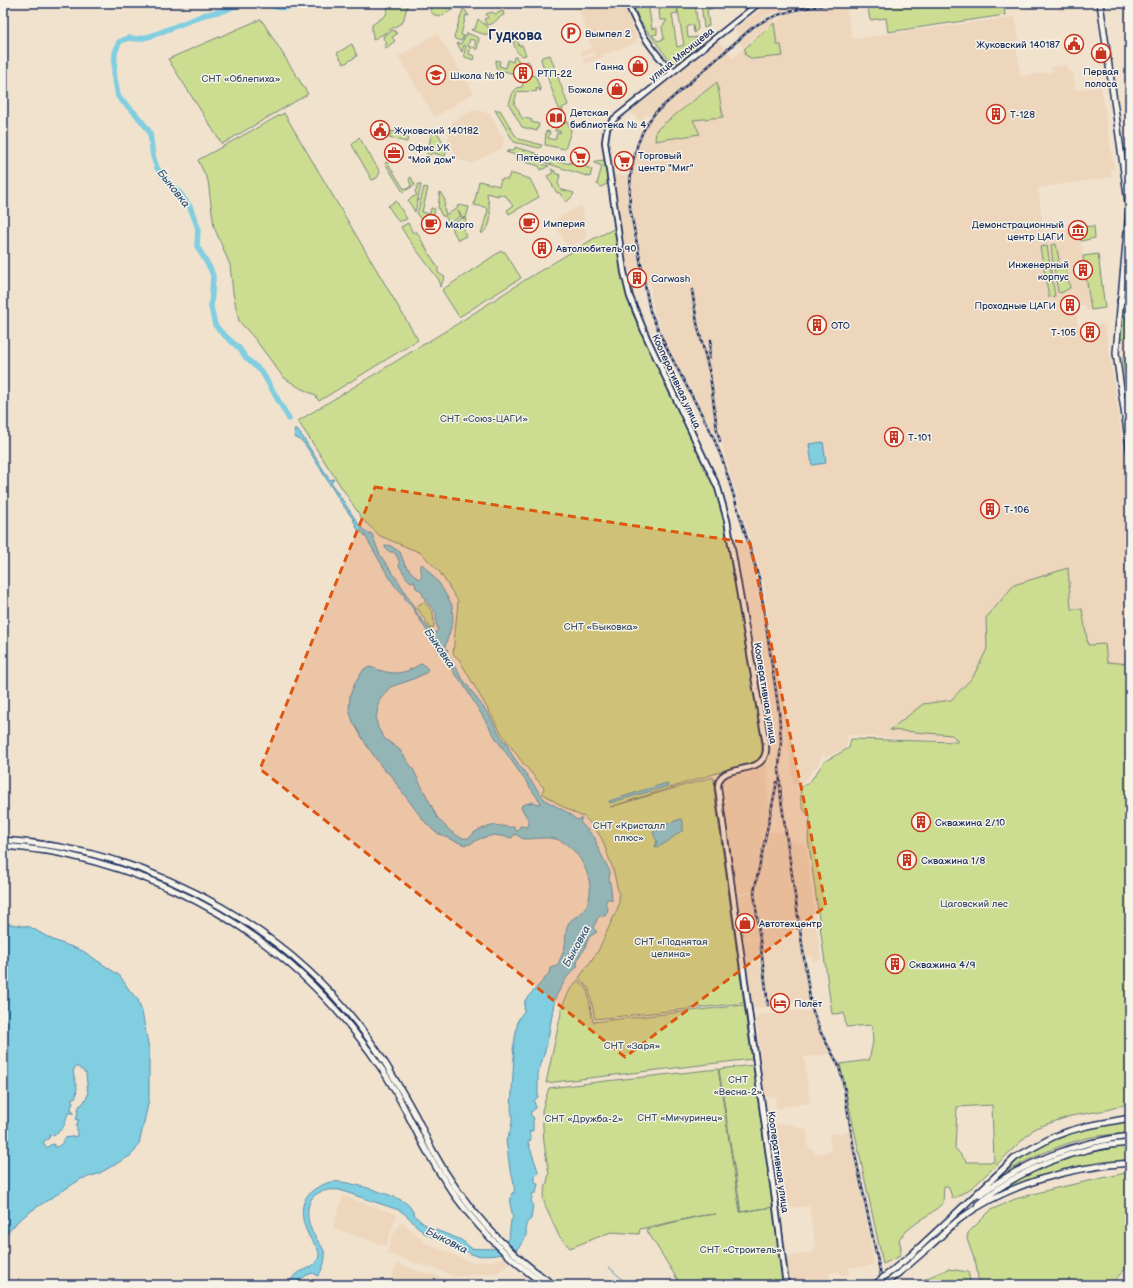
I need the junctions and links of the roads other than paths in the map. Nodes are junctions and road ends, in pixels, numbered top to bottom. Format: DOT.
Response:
graph roads {
  1 [pos="628,3"];
  2 [pos="760,3"];
  3 [pos="1100,3"];
  4 [pos="673,72"];
  5 [pos="614,119"];
  6 [pos="1129,215"];
  7 [pos="1130,299"];
  8 [pos="1120,301"];
  9 [pos="1130,453"];
  10 [pos="3,840"];
  11 [pos="3,846"];
  12 [pos="1130,1118"];
  13 [pos="1130,1136"];
  14 [pos="1130,1143"];
  15 [pos="1130,1163"];
  16 [pos="959,1210"];
  17 [pos="960,1218"];
  18 [pos="482,1225"];
  19 [pos="544,1282"];
  20 [pos="554,1285"];
  21 [pos="786,1285"];
  22 [pos="874,1285"];
  23 [pos="883,1285"];
  1 -- 4 [label="main road"];
  2 -- 4 [label="main road, улица Мясищева"];
  3 -- 6 [label="main road"];
  4 -- 5 [label="main road, улица Мясищева"];
  5 -- 21 [label="main road, Кооперативная улица"];
  6 -- 8 [label="main road"];
  7 -- 8 [label="main road"];
  8 -- 9 [label="main road"];
  10 -- 18 [label="main road"];
  11 -- 18 [label="main road"];
  12 -- 16 [label="main road"];
  13 -- 16 [label="main road"];
  14 -- 17 [label="main road"];
  15 -- 17 [label="main road"];
  16 -- 22 [label="main road, bridge"];
  17 -- 23 [label="main road"];
  18 -- 19 [label="main road"];
  19 -- 20 [label="main road"];
}
